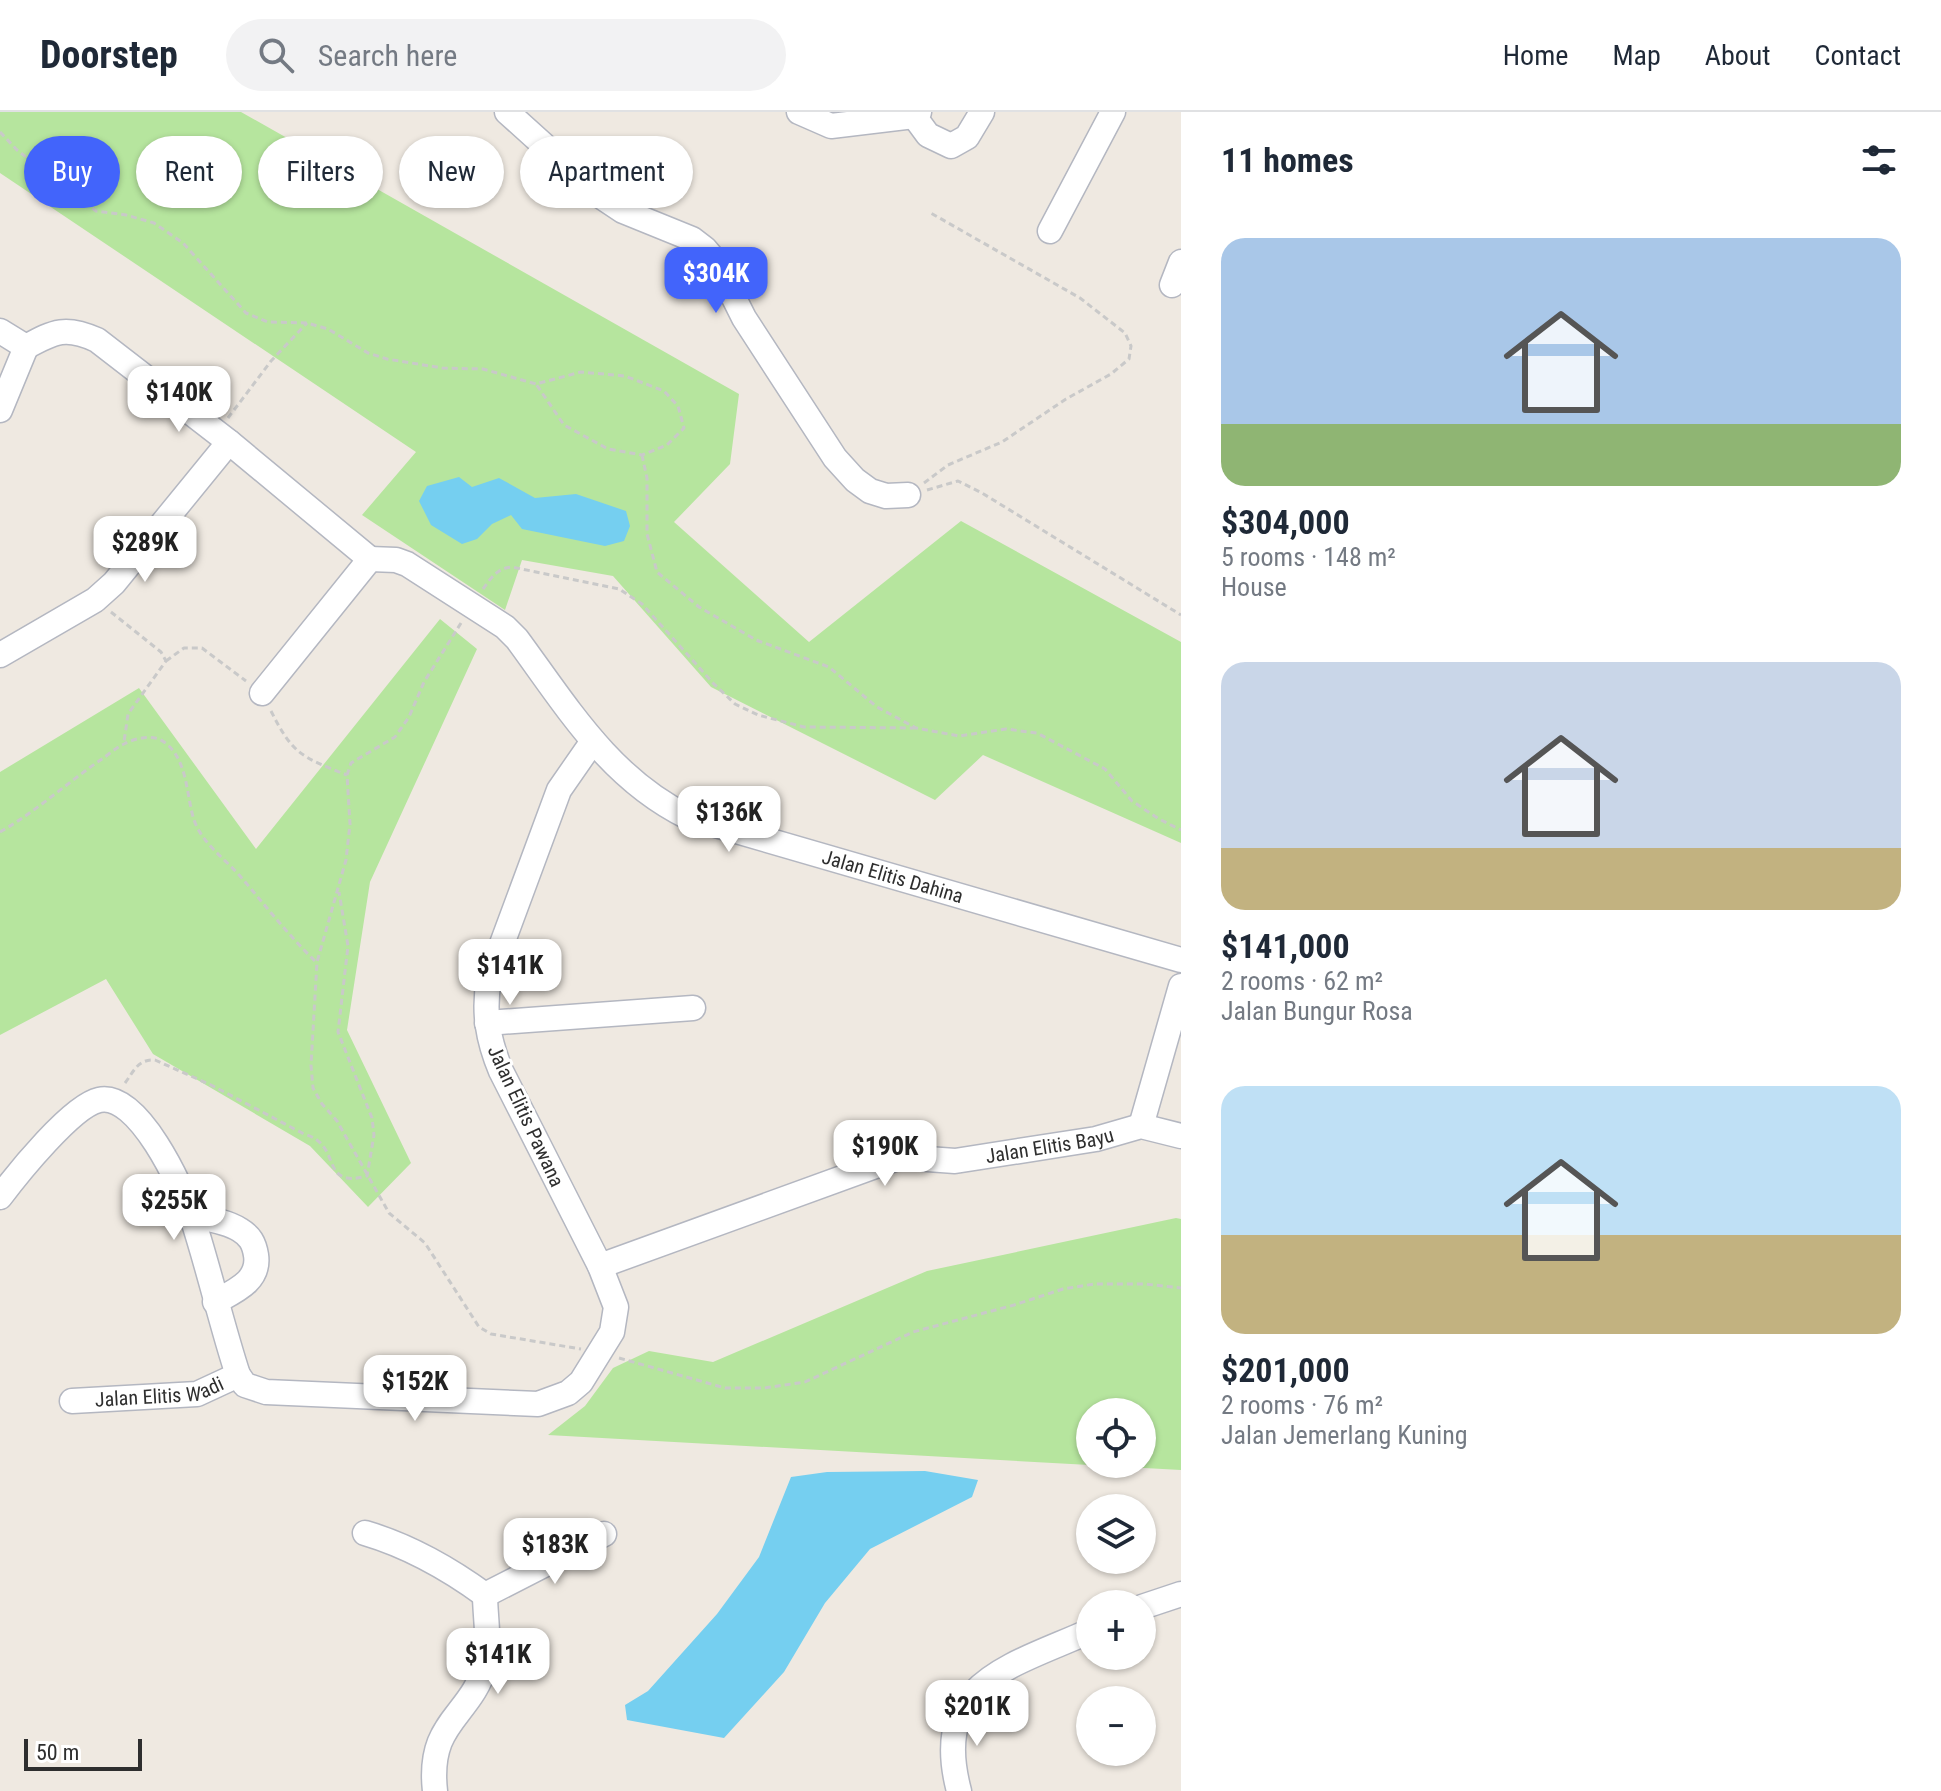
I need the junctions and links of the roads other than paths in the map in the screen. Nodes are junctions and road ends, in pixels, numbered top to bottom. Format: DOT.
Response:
graph roads {
  1 [pos="507,112"];
  2 [pos="799,112"];
  3 [pos="982,112"];
  4 [pos="1113,112"];
  5 [pos="916,114"];
  6 [pos="1050,231"];
  7 [pos="1181,262"];
  8 [pos="1172,285"];
  9 [pos="0,331"];
  10 [pos="26,347"];
  11 [pos="0,410"];
  12 [pos="225,439"];
  13 [pos="908,495"];
  14 [pos="370,559"];
  15 [pos="0,655"];
  16 [pos="262,693"];
  17 [pos="593,741"];
  18 [pos="1181,960"];
  19 [pos="1181,986"];
  20 [pos="693,1008"];
  21 [pos="487,1023"];
  22 [pos="1141,1126"];
  23 [pos="1181,1136"];
  24 [pos="0,1197"];
  25 [pos="192,1216"];
  26 [pos="600,1266"];
  27 [pos="215,1302"];
  28 [pos="238,1375"];
  29 [pos="72,1401"];
  30 [pos="365,1533"];
  31 [pos="604,1534"];
  32 [pos="1181,1594"];
  33 [pos="485,1595"];
  34 [pos="1156,1602"];
  35 [pos="1076,1637"];
  36 [pos="435,1791"];
  37 [pos="959,1791"];
  1 -- 13 [label="street"];
  2 -- 5 [label="street"];
  3 -- 5 [label="street"];
  4 -- 6 [label="street"];
  7 -- 8 [label="street"];
  9 -- 10 [label="street"];
  10 -- 11 [label="street"];
  10 -- 12 [label="street"];
  12 -- 14 [label="street"];
  12 -- 15 [label="street"];
  14 -- 16 [label="street"];
  14 -- 17 [label="street, Jalan Elitis Dahina"];
  17 -- 18 [label="street, Jalan Elitis Dahina"];
  17 -- 21 [label="street, Jalan Elitis Pawana"];
  19 -- 22 [label="street"];
  20 -- 21 [label="street"];
  21 -- 26 [label="street, Jalan Elitis Pawana"];
  22 -- 23 [label="street, Jalan Elitis Bayu"];
  22 -- 26 [label="street, Jalan Elitis Bayu"];
  24 -- 25 [label="street"];
  25 -- 27 [label="street"];
  25 -- 27 [label="street"];
  26 -- 28 [label="street, Jalan Elitis Wadi"];
  27 -- 28 [label="street"];
  28 -- 29 [label="street, Jalan Elitis Wadi"];
  30 -- 33 [label="street"];
  31 -- 33 [label="street"];
  32 -- 34 [label="street"];
  33 -- 36 [label="street"];
  35 -- 37 [label="street"];
}
